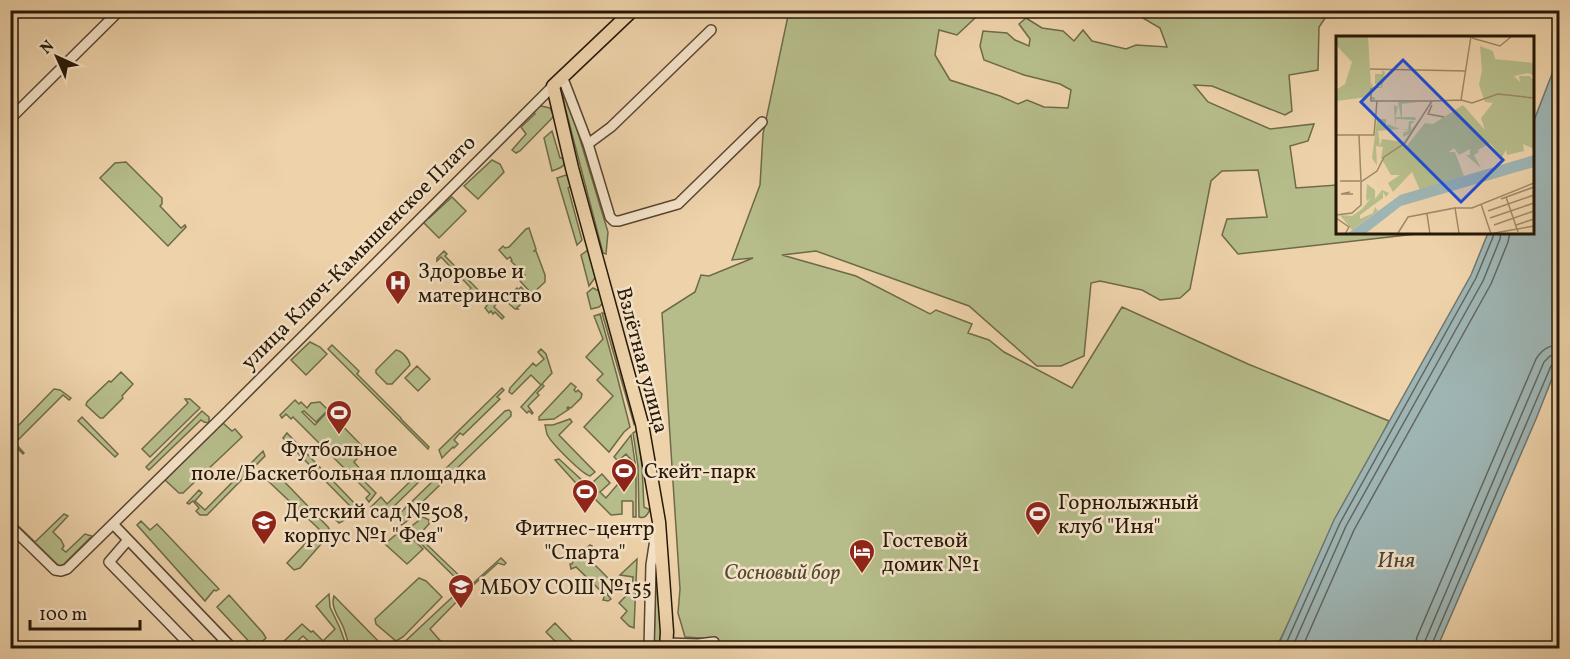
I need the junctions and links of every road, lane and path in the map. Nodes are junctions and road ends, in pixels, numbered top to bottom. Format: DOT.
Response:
graph roads {
  1 [pos="120,10"];
  2 [pos="633,10"];
  3 [pos="711,30"];
  4 [pos="562,76"];
  5 [pos="553,86"];
  6 [pos="534,103"];
  7 [pos="558,113"];
  8 [pos="10,119"];
  9 [pos="762,122"];
  10 [pos="588,144"];
  11 [pos="659,522"];
  12 [pos="113,524"];
  13 [pos="10,526"];
  14 [pos="128,540"];
  15 [pos="714,642"];
  16 [pos="666,646"];
  17 [pos="193,648"];
  18 [pos="232,648"];
  19 [pos="649,648"];
  1 -- 8 [label="street"];
  2 -- 4 [label="main road, улица Ключ-Камышенское Плато"];
  3 -- 10 [label="street"];
  4 -- 5 [label="main road, улица Ключ-Камышенское Плато"];
  4 -- 10 [label="street"];
  5 -- 6 [label="street, улица Ключ-Камышенское Плато"];
  5 -- 7 [label="main road, Взлётная улица"];
  6 -- 7 [label="street"];
  6 -- 12 [label="street, улица Ключ-Камышенское Плато"];
  7 -- 11 [label="main road, Взлётная улица"];
  9 -- 10 [label="street"];
  11 -- 16 [label="main road, Взлётная улица"];
  11 -- 19 [label="street"];
  12 -- 13 [label="street, улица Ключ-Камышенское Плато"];
  12 -- 14 [label="street"];
  14 -- 17 [label="street"];
  14 -- 18 [label="street"];
  15 -- 16 [label="street"];
}
